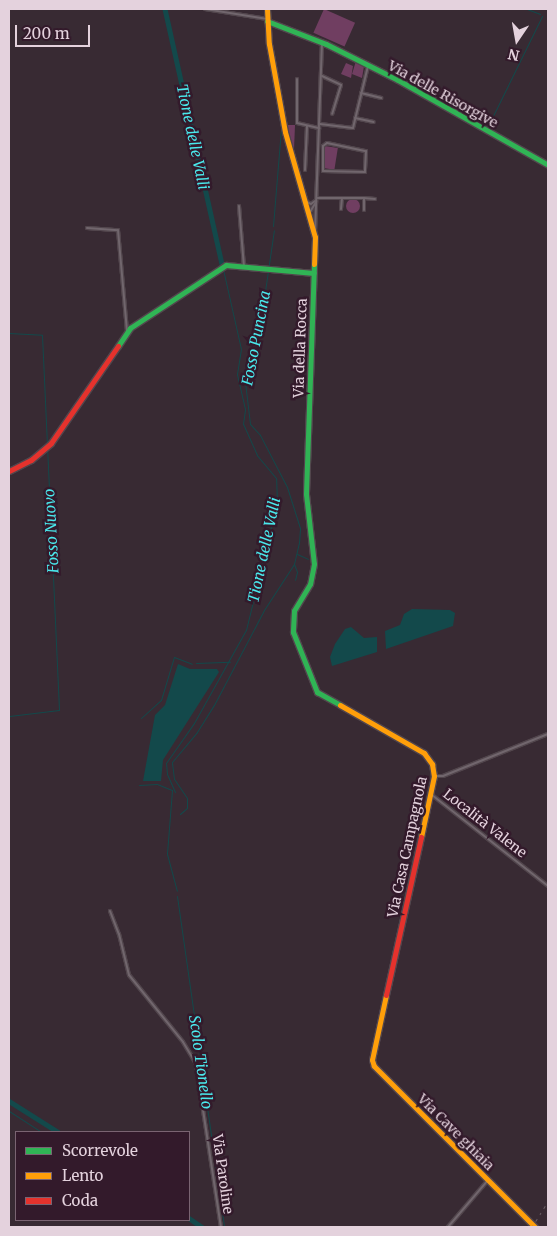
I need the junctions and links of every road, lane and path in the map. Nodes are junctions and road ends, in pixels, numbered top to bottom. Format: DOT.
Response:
graph roads {
  1 [pos="205,9"];
  2 [pos="267,9"];
  3 [pos="269,22"];
  4 [pos="324,43"];
  5 [pos="322,51"];
  6 [pos="368,65"];
  7 [pos="322,76"];
  8 [pos="297,79"];
  9 [pos="361,93"];
  10 [pos="381,98"];
  11 [pos="332,114"];
  12 [pos="355,118"];
  13 [pos="374,122"];
  14 [pos="320,124"];
  15 [pos="307,126"];
  16 [pos="319,128"];
  17 [pos="318,158"];
  18 [pos="323,158"];
  19 [pos="548,165"];
  20 [pos="305,170"];
  21 [pos="317,194"];
  22 [pos="326,197"];
  23 [pos="342,198"];
  24 [pos="364,198"];
  25 [pos="317,199"];
  26 [pos="375,199"];
  27 [pos="307,202"];
  28 [pos="239,206"];
  29 [pos="316,208"];
  30 [pos="342,209"];
  31 [pos="364,210"];
  32 [pos="310,212"];
  33 [pos="87,228"];
  34 [pos="315,233"];
  35 [pos="244,267"];
  36 [pos="314,273"];
  37 [pos="127,331"];
  38 [pos="9,471"];
  39 [pos="312,686"];
  40 [pos="548,734"];
  41 [pos="434,776"];
  42 [pos="432,795"];
  43 [pos="548,886"];
  44 [pos="110,911"];
  45 [pos="374,1047"];
  46 [pos="488,1180"];
  47 [pos="221,1227"];
  48 [pos="448,1227"];
  49 [pos="535,1227"];
  1 -- 3 [label="street"];
  2 -- 3 [label="street, Via della Rocca"];
  3 -- 4 [label="street, Via delle Risorgive"];
  3 -- 27 [label="street, Via della Rocca"];
  4 -- 5 [label="street"];
  4 -- 5 [label="street"];
  4 -- 6 [label="street, Via delle Risorgive"];
  5 -- 7 [label="street"];
  6 -- 9 [label="street"];
  6 -- 19 [label="street, Via delle Risorgive"];
  7 -- 11 [label="street"];
  7 -- 14 [label="street"];
  8 -- 15 [label="street"];
  9 -- 10 [label="street"];
  9 -- 12 [label="street"];
  12 -- 13 [label="street"];
  12 -- 14 [label="street"];
  14 -- 16 [label="street"];
  15 -- 16 [label="street"];
  15 -- 20 [label="street"];
  16 -- 17 [label="street"];
  17 -- 18 [label="street"];
  17 -- 21 [label="street"];
  18 -- 18 [label="street"];
  21 -- 22 [label="street"];
  21 -- 25 [label="street"];
  22 -- 23 [label="street"];
  22 -- 25 [label="street"];
  23 -- 24 [label="street"];
  23 -- 30 [label="street"];
  24 -- 26 [label="street"];
  24 -- 31 [label="street"];
  25 -- 27 [label="street"];
  25 -- 29 [label="street"];
  25 -- 32 [label="street"];
  27 -- 32 [label="street, Via della Rocca"];
  28 -- 35 [label="street"];
  29 -- 32 [label="street"];
  29 -- 34 [label="street"];
  32 -- 34 [label="street, Via della Rocca"];
  33 -- 37 [label="street"];
  34 -- 36 [label="street, Via della Rocca"];
  35 -- 36 [label="street"];
  35 -- 37 [label="street"];
  36 -- 39 [label="street, Via della Rocca"];
  37 -- 38 [label="street"];
  39 -- 41 [label="street, Via Casa Campagnola"];
  40 -- 41 [label="street"];
  41 -- 42 [label="street, Via Casa Campagnola"];
  42 -- 43 [label="street, Località Valene"];
  42 -- 45 [label="street, Via Casa Campagnola"];
  44 -- 47 [label="street, Via Paroline"];
  45 -- 46 [label="street, Via Cave ghiaia"];
  46 -- 48 [label="street"];
  46 -- 49 [label="street, Via Cave ghiaia"];
}
